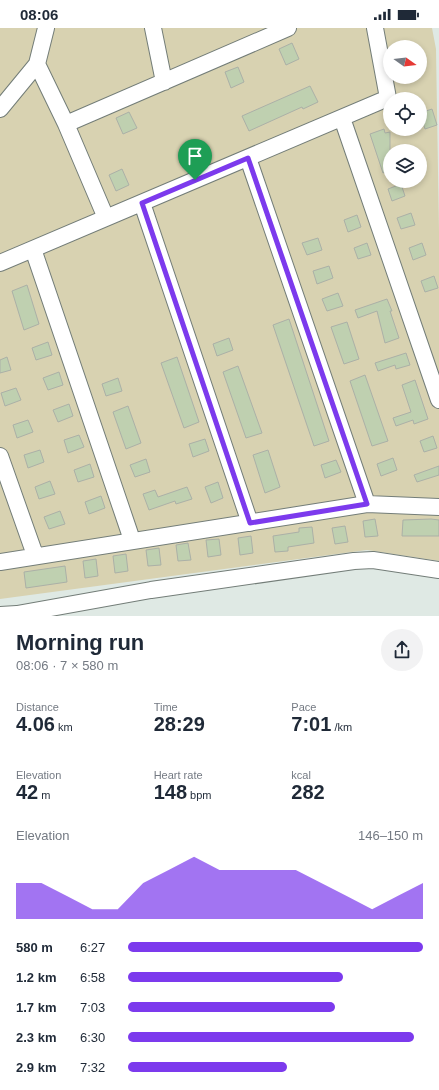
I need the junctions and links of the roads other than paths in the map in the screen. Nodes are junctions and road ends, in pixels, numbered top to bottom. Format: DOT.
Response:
graph roads {
  1 [pos="46,28"];
  2 [pos="153,28"];
  3 [pos="375,28"];
  4 [pos="279,30"];
  5 [pos="37,64"];
  6 [pos="164,82"];
  7 [pos="0,109"];
  8 [pos="342,118"];
  9 [pos="66,124"];
  10 [pos="248,158"];
  11 [pos="142,203"];
  12 [pos="106,218"];
  13 [pos="33,249"];
  14 [pos="0,263"];
  15 [pos="439,400"];
  16 [pos="0,456"];
  17 [pos="367,504"];
  18 [pos="439,507"];
  19 [pos="250,523"];
  20 [pos="132,540"];
  21 [pos="35,555"];
  22 [pos="0,562"];
  23 [pos="439,570"];
  24 [pos="0,615"];
  1 -- 5 [label="street"];
  2 -- 6 [label="street"];
  3 -- 8 [label="street"];
  4 -- 6 [label="street"];
  5 -- 7 [label="street"];
  5 -- 9 [label="street"];
  6 -- 9 [label="street"];
  8 -- 10 [label="street"];
  8 -- 15 [label="street"];
  9 -- 12 [label="street"];
  10 -- 11 [label="street"];
  10 -- 17 [label="street"];
  11 -- 12 [label="street"];
  11 -- 19 [label="street"];
  12 -- 13 [label="street"];
  13 -- 14 [label="street"];
  13 -- 20 [label="street"];
  16 -- 21 [label="street"];
  17 -- 18 [label="street"];
  17 -- 19 [label="street"];
  19 -- 20 [label="street"];
  20 -- 21 [label="street"];
  21 -- 22 [label="street"];
  23 -- 24 [label="street"];
}
